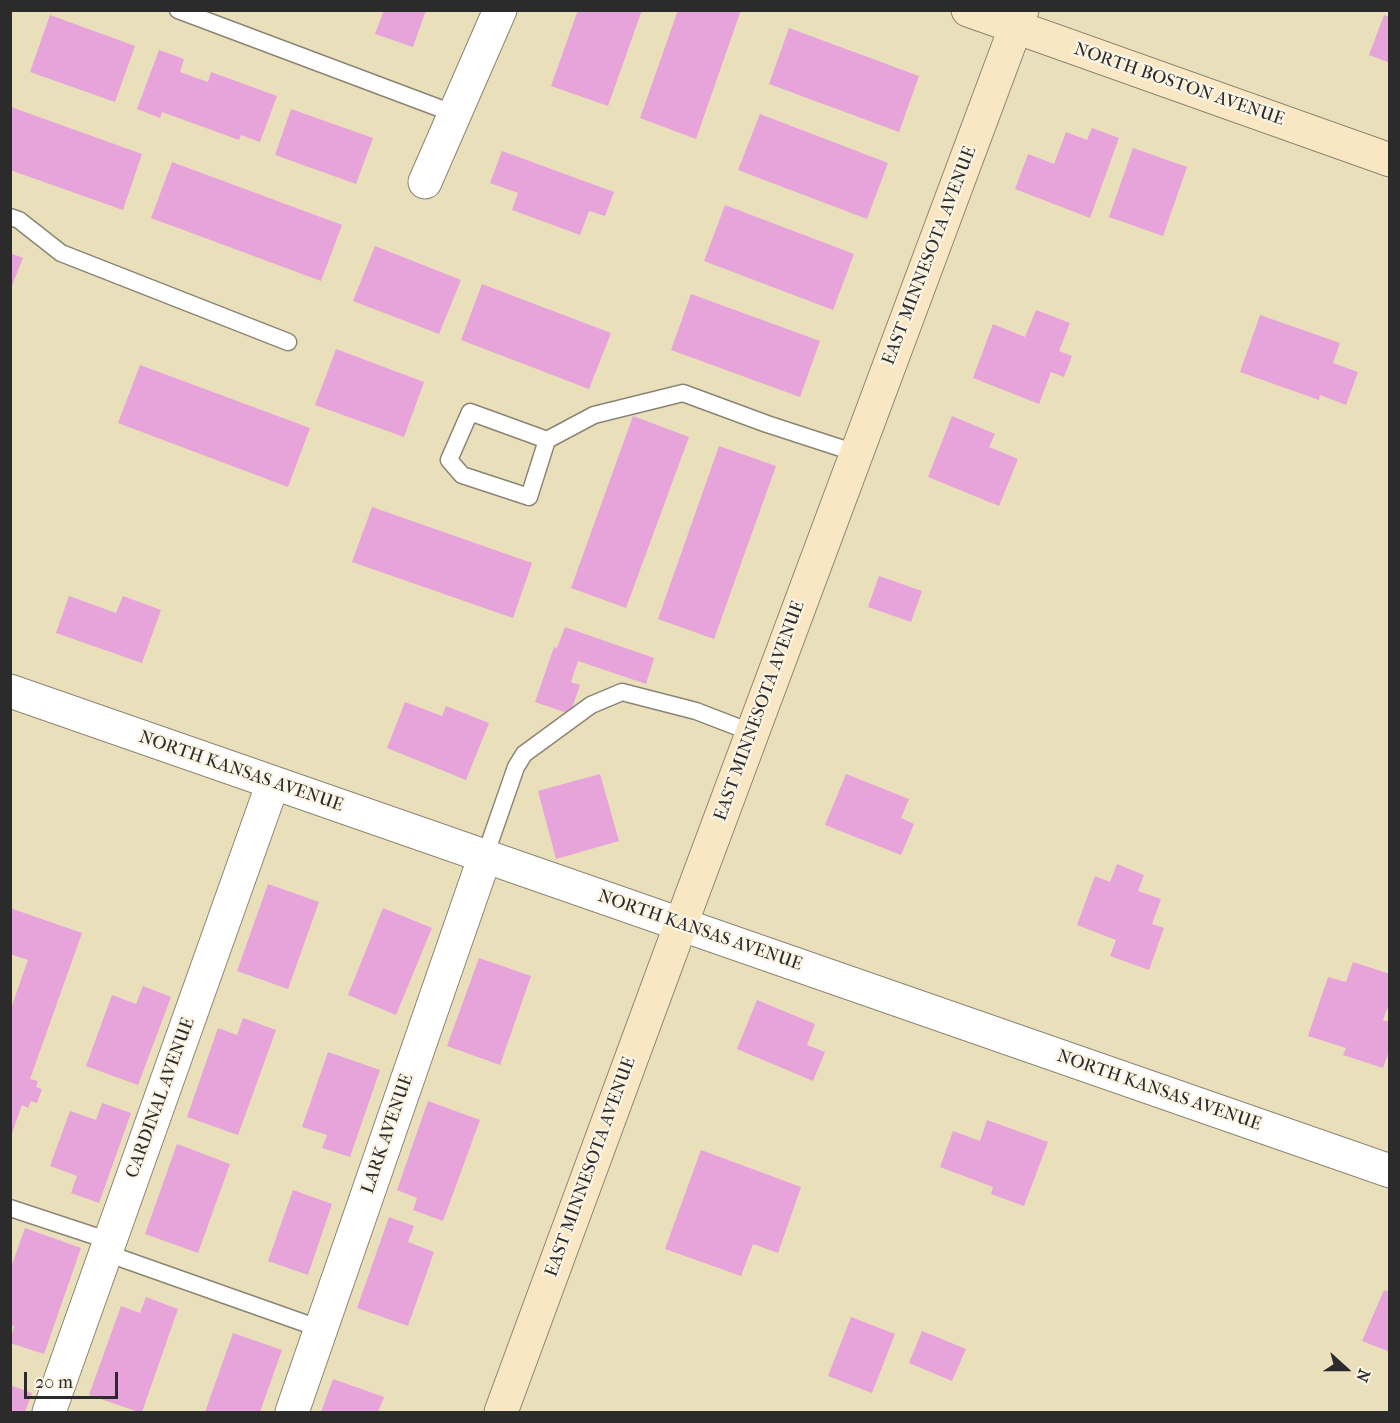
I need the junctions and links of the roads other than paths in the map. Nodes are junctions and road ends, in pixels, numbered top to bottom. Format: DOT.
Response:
graph roads {
  1 [pos="178,10"];
  2 [pos="500,10"];
  3 [pos="968,10"];
  4 [pos="1019,19"];
  5 [pos="455,114"];
  6 [pos="1389,160"];
  7 [pos="425,182"];
  8 [pos="10,217"];
  9 [pos="288,342"];
  10 [pos="547,440"];
  11 [pos="856,453"];
  12 [pos="10,691"];
  13 [pos="753,733"];
  14 [pos="273,783"];
  15 [pos="484,856"];
  16 [pos="681,924"];
  17 [pos="1389,1171"];
  18 [pos="10,1208"];
  19 [pos="108,1247"];
  20 [pos="321,1329"];
  21 [pos="49,1413"];
  22 [pos="292,1413"];
  23 [pos="501,1413"];
  1 -- 5 [label="lane"];
  2 -- 5 [label="street"];
  3 -- 4 [label="street, NORTH BOSTON AVENUE"];
  4 -- 6 [label="street, NORTH BOSTON AVENUE"];
  4 -- 11 [label="street, EAST MINNESOTA AVENUE"];
  5 -- 7 [label="street"];
  8 -- 9 [label="lane"];
  10 -- 10 [label="lane"];
  10 -- 11 [label="lane"];
  11 -- 13 [label="street, EAST MINNESOTA AVENUE"];
  12 -- 14 [label="street, NORTH KANSAS AVENUE"];
  13 -- 15 [label="lane"];
  13 -- 16 [label="street, EAST MINNESOTA AVENUE"];
  14 -- 15 [label="street, NORTH KANSAS AVENUE"];
  14 -- 19 [label="street, CARDINAL AVENUE"];
  15 -- 16 [label="street, NORTH KANSAS AVENUE"];
  15 -- 20 [label="street, LARK AVENUE"];
  16 -- 17 [label="street, NORTH KANSAS AVENUE"];
  16 -- 23 [label="street, EAST MINNESOTA AVENUE"];
  18 -- 19 [label="lane"];
  19 -- 20 [label="lane"];
  19 -- 21 [label="street, CARDINAL AVENUE"];
  20 -- 22 [label="street, LARK AVENUE"];
}
